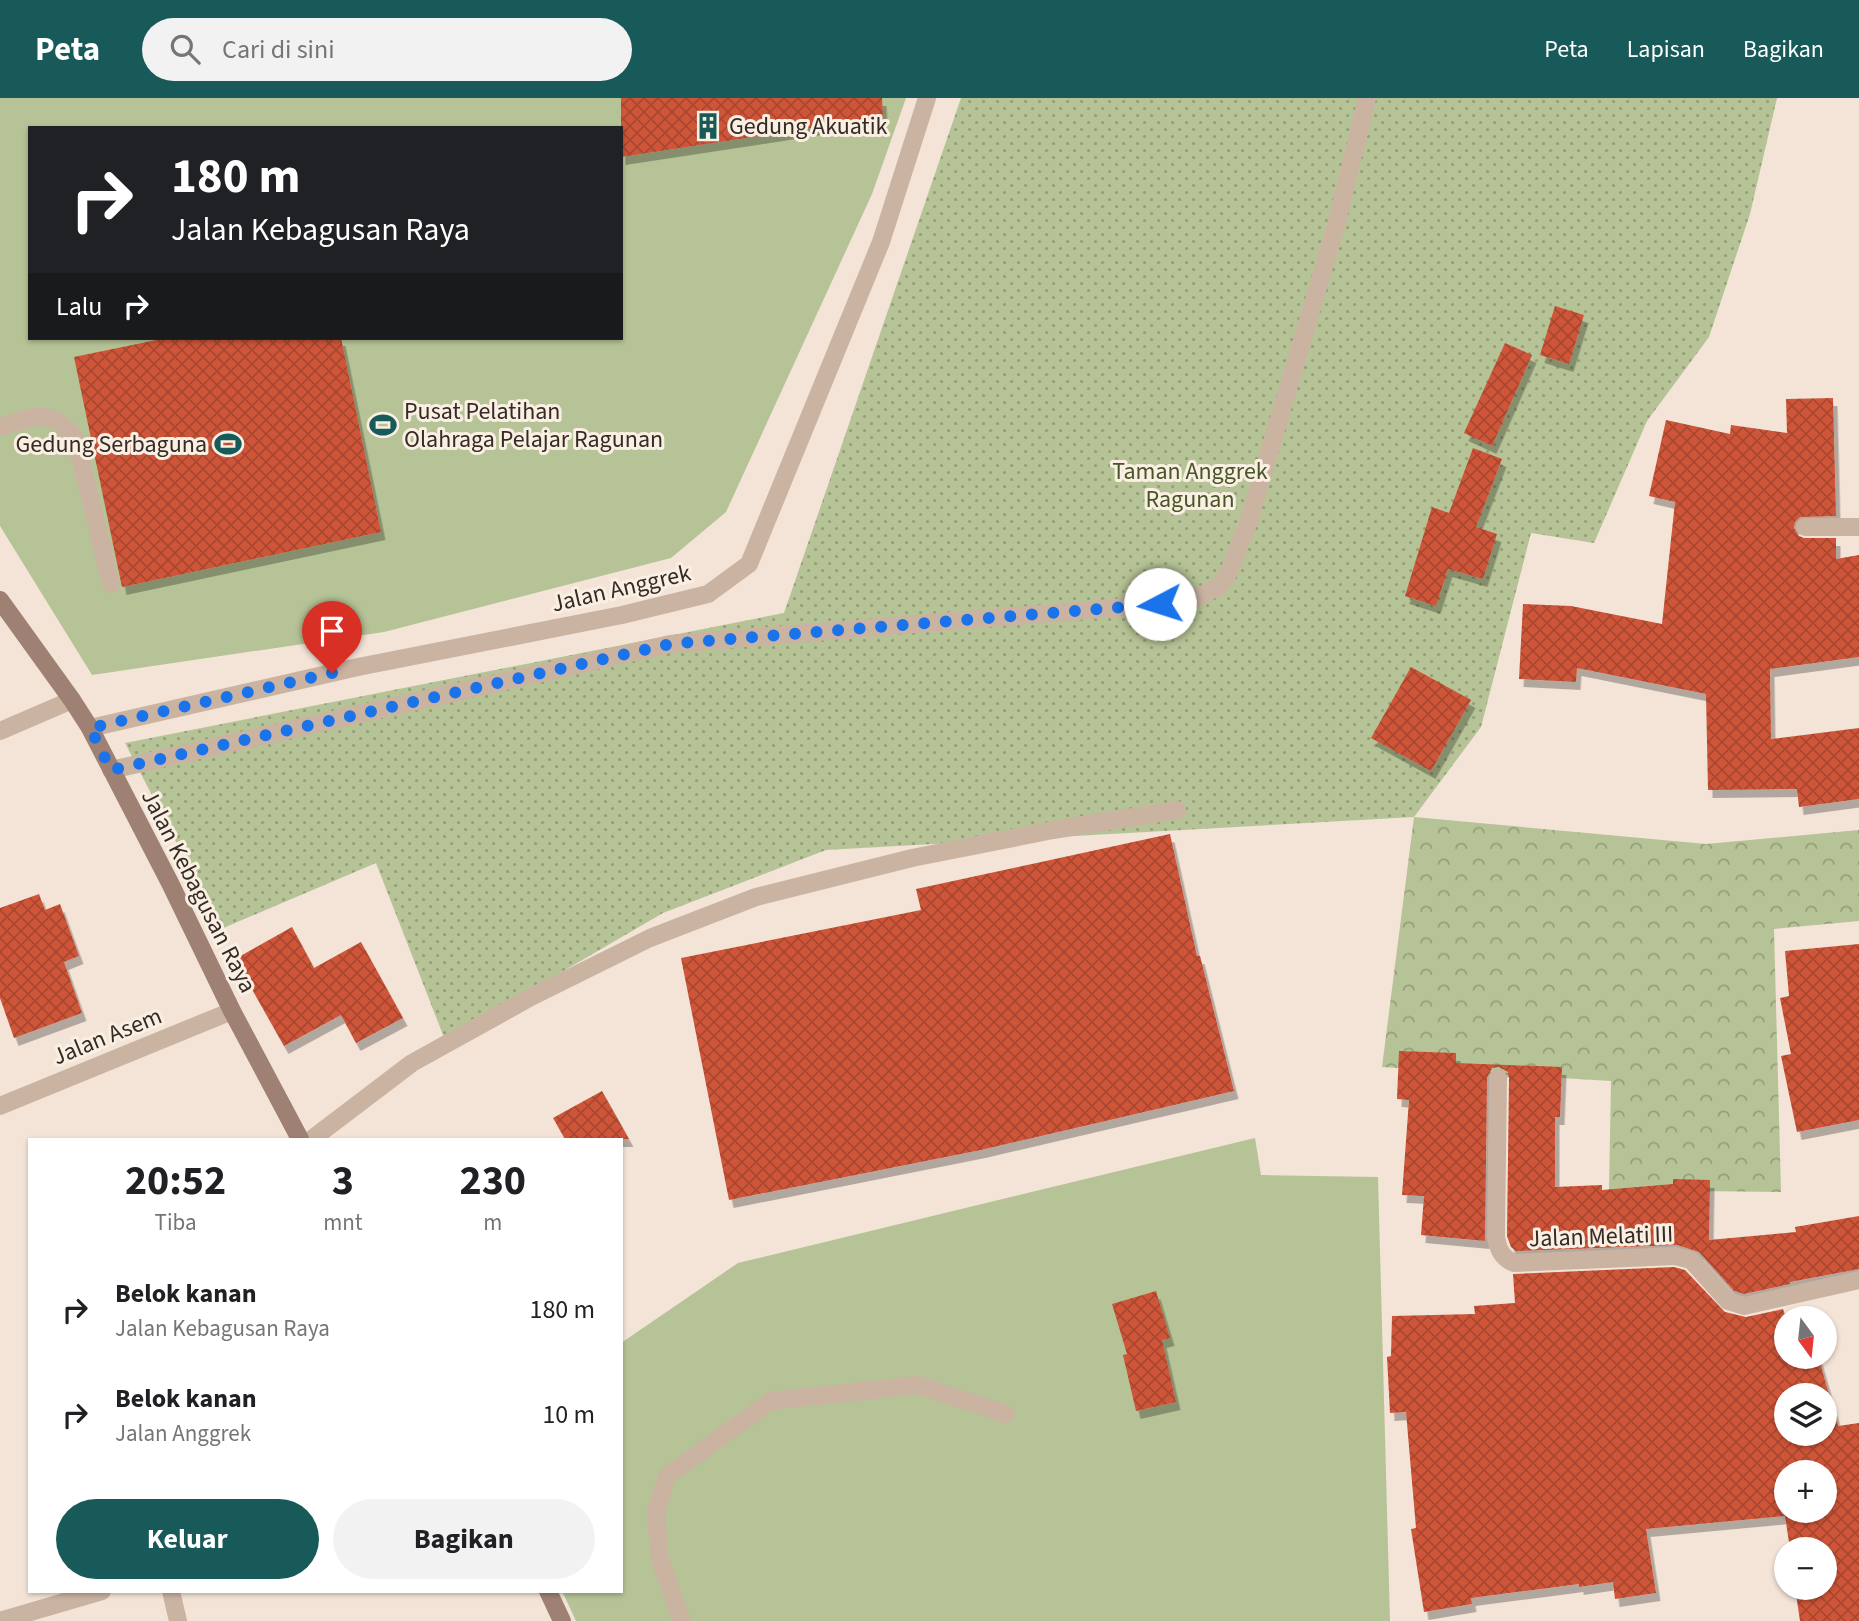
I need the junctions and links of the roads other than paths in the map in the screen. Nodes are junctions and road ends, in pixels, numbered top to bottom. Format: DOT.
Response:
graph roads {
  1 [pos="926,98"];
  2 [pos="1367,98"];
  3 [pos="0,427"];
  4 [pos="1805,527"];
  5 [pos="1859,527"];
  6 [pos="111,584"];
  7 [pos="0,600"];
  8 [pos="72,700"];
  9 [pos="90,728"];
  10 [pos="0,731"];
  11 [pos="111,770"];
  12 [pos="1177,810"];
  13 [pos="232,1011"];
  14 [pos="1498,1079"];
  15 [pos="0,1106"];
  16 [pos="299,1138"];
  17 [pos="313,1138"];
  18 [pos="1859,1280"];
  19 [pos="1006,1413"];
  20 [pos="95,1593"];
  21 [pos="172,1593"];
  22 [pos="549,1593"];
  23 [pos="0,1621"];
  24 [pos="178,1621"];
  25 [pos="562,1621"];
  26 [pos="682,1621"];
  1 -- 9 [label="street, Jalan Anggrek"];
  2 -- 11 [label="street"];
  3 -- 6 [label="street"];
  4 -- 5 [label="street"];
  7 -- 8 [label="main road, Jalan Kebagusan Raya"];
  8 -- 9 [label="main road, Jalan Kebagusan Raya"];
  8 -- 10 [label="street"];
  9 -- 11 [label="main road, Jalan Kebagusan Raya"];
  11 -- 13 [label="main road, Jalan Kebagusan Raya"];
  12 -- 17 [label="street"];
  13 -- 15 [label="street, Jalan Asem"];
  13 -- 16 [label="main road, Jalan Kebagusan Raya"];
  14 -- 18 [label="street, Jalan Melati III"];
  19 -- 26 [label="street"];
  20 -- 23 [label="street"];
  21 -- 24 [label="street"];
  22 -- 25 [label="main road"];
}
